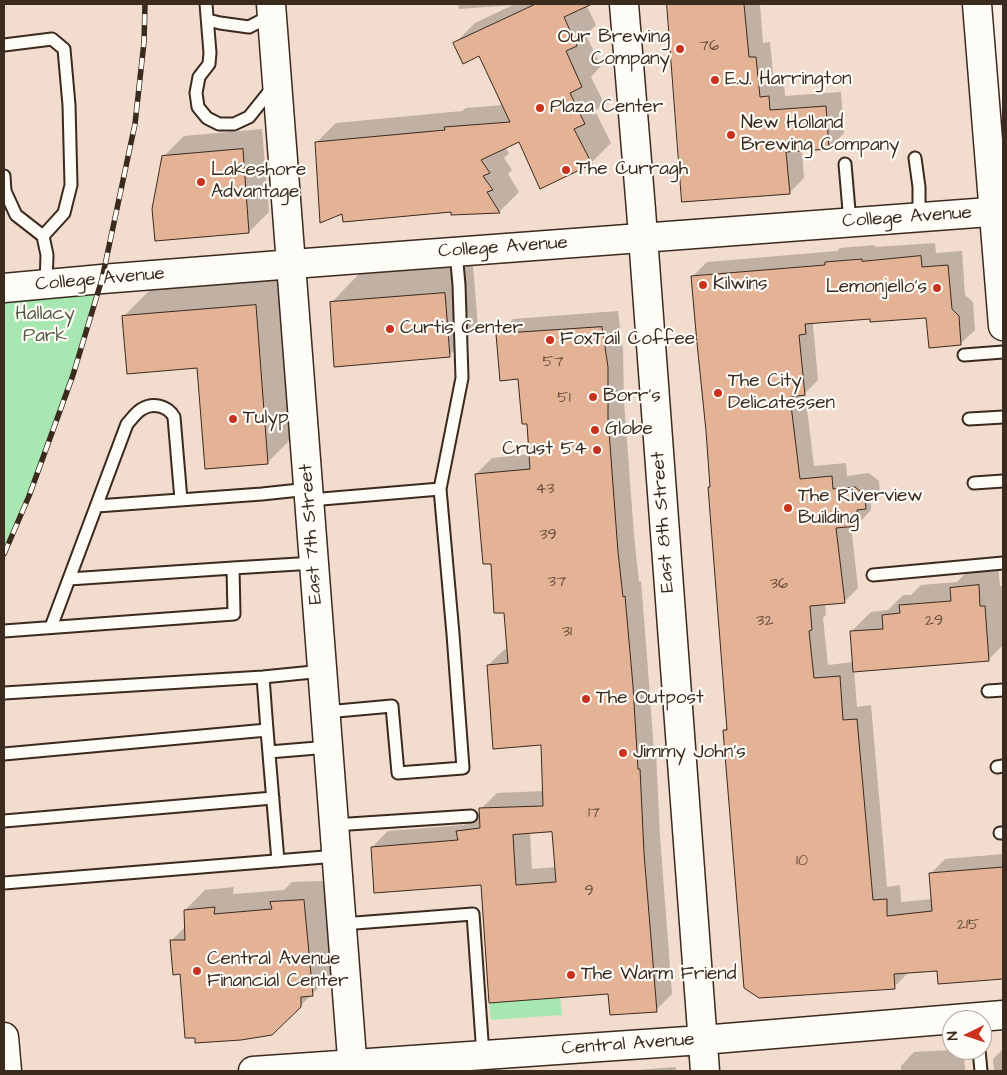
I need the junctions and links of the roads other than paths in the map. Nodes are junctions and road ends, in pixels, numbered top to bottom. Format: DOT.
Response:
graph roads {
  1 [pos="206,4"];
  2 [pos="624,4"];
  3 [pos="977,4"];
  4 [pos="272,9"];
  5 [pos="208,20"];
  6 [pos="4,45"];
  7 [pos="277,82"];
  8 [pos="915,158"];
  9 [pos="845,164"];
  10 [pos="4,176"];
  11 [pos="999,211"];
  12 [pos="919,217"];
  13 [pos="850,222"];
  14 [pos="43,236"];
  15 [pos="642,237"];
  16 [pos="456,252"];
  17 [pos="292,264"];
  18 [pos="46,284"];
  19 [pos="4,288"];
  20 [pos="1003,326"];
  21 [pos="1003,352"];
  22 [pos="964,355"];
  23 [pos="1003,417"];
  24 [pos="969,419"];
  25 [pos="1003,481"];
  26 [pos="974,483"];
  27 [pos="440,489"];
  28 [pos="310,494"];
  29 [pos="181,500"];
  30 [pos="97,506"];
  31 [pos="314,563"];
  32 [pos="1003,563"];
  33 [pos="234,568"];
  34 [pos="873,575"];
  35 [pos="69,579"];
  36 [pos="51,627"];
  37 [pos="4,631"];
  38 [pos="323,671"];
  39 [pos="263,676"];
  40 [pos="1003,690"];
  41 [pos="988,691"];
  42 [pos="4,693"];
  43 [pos="326,712"];
  44 [pos="267,730"];
  45 [pos="328,747"];
  46 [pos="269,752"];
  47 [pos="4,754"];
  48 [pos="273,798"];
  49 [pos="471,816"];
  50 [pos="4,820"];
  51 [pos="334,825"];
  52 [pos="337,856"];
  53 [pos="278,861"];
  54 [pos="4,883"];
  55 [pos="342,924"];
  56 [pos="942,1021"];
  57 [pos="4,1037"];
  58 [pos="702,1040"];
  59 [pos="480,1058"];
  60 [pos="353,1068"];
  61 [pos="7,1071"];
  62 [pos="253,1071"];
  63 [pos="705,1071"];
  1 -- 5 [label="lane"];
  2 -- 15 [label="main road, East 8th Street"];
  3 -- 11 [label="main road"];
  4 -- 5 [label="lane"];
  4 -- 7 [label="main road, East 7th Street"];
  5 -- 7 [label="lane"];
  6 -- 14 [label="lane"];
  7 -- 17 [label="main road, East 7th Street"];
  8 -- 12 [label="lane"];
  9 -- 13 [label="lane"];
  10 -- 14 [label="lane"];
  11 -- 12 [label="main road, College Avenue"];
  11 -- 20 [label="main road"];
  12 -- 13 [label="main road, College Avenue"];
  13 -- 15 [label="main road, College Avenue"];
  14 -- 18 [label="lane"];
  15 -- 16 [label="main road, College Avenue"];
  15 -- 58 [label="main road, East 8th Street"];
  16 -- 17 [label="main road, College Avenue"];
  16 -- 27 [label="lane"];
  17 -- 18 [label="main road, College Avenue"];
  17 -- 28 [label="main road, East 7th Street"];
  18 -- 19 [label="main road, College Avenue"];
  21 -- 22 [label="lane"];
  23 -- 24 [label="lane"];
  25 -- 26 [label="lane"];
  27 -- 28 [label="lane"];
  27 -- 43 [label="lane"];
  28 -- 29 [label="lane"];
  28 -- 31 [label="main road, East 7th Street"];
  29 -- 30 [label="lane"];
  29 -- 30 [label="lane"];
  30 -- 35 [label="lane"];
  31 -- 33 [label="lane"];
  31 -- 38 [label="main road, East 7th Street"];
  32 -- 34 [label="lane"];
  33 -- 35 [label="lane"];
  33 -- 36 [label="lane"];
  35 -- 36 [label="lane"];
  36 -- 37 [label="lane"];
  38 -- 39 [label="lane"];
  38 -- 43 [label="main road, East 7th Street"];
  39 -- 42 [label="lane"];
  39 -- 44 [label="lane"];
  40 -- 41 [label="lane"];
  43 -- 45 [label="main road, East 7th Street"];
  44 -- 46 [label="lane"];
  44 -- 47 [label="lane"];
  45 -- 46 [label="lane"];
  45 -- 51 [label="main road, East 7th Street"];
  46 -- 48 [label="lane"];
  48 -- 50 [label="lane"];
  48 -- 53 [label="lane"];
  49 -- 51 [label="lane"];
  51 -- 52 [label="main road, East 7th Street"];
  52 -- 53 [label="lane"];
  52 -- 55 [label="main road, East 7th Street"];
  53 -- 54 [label="lane"];
  55 -- 59 [label="lane"];
  55 -- 60 [label="main road, East 7th Street"];
  56 -- 58 [label="main road, Central Avenue"];
  57 -- 61 [label="main road"];
  58 -- 59 [label="main road, Central Avenue"];
  58 -- 63 [label="main road, East 8th Street"];
  59 -- 60 [label="main road, Central Avenue"];
  60 -- 62 [label="main road, Central Avenue"];
}
